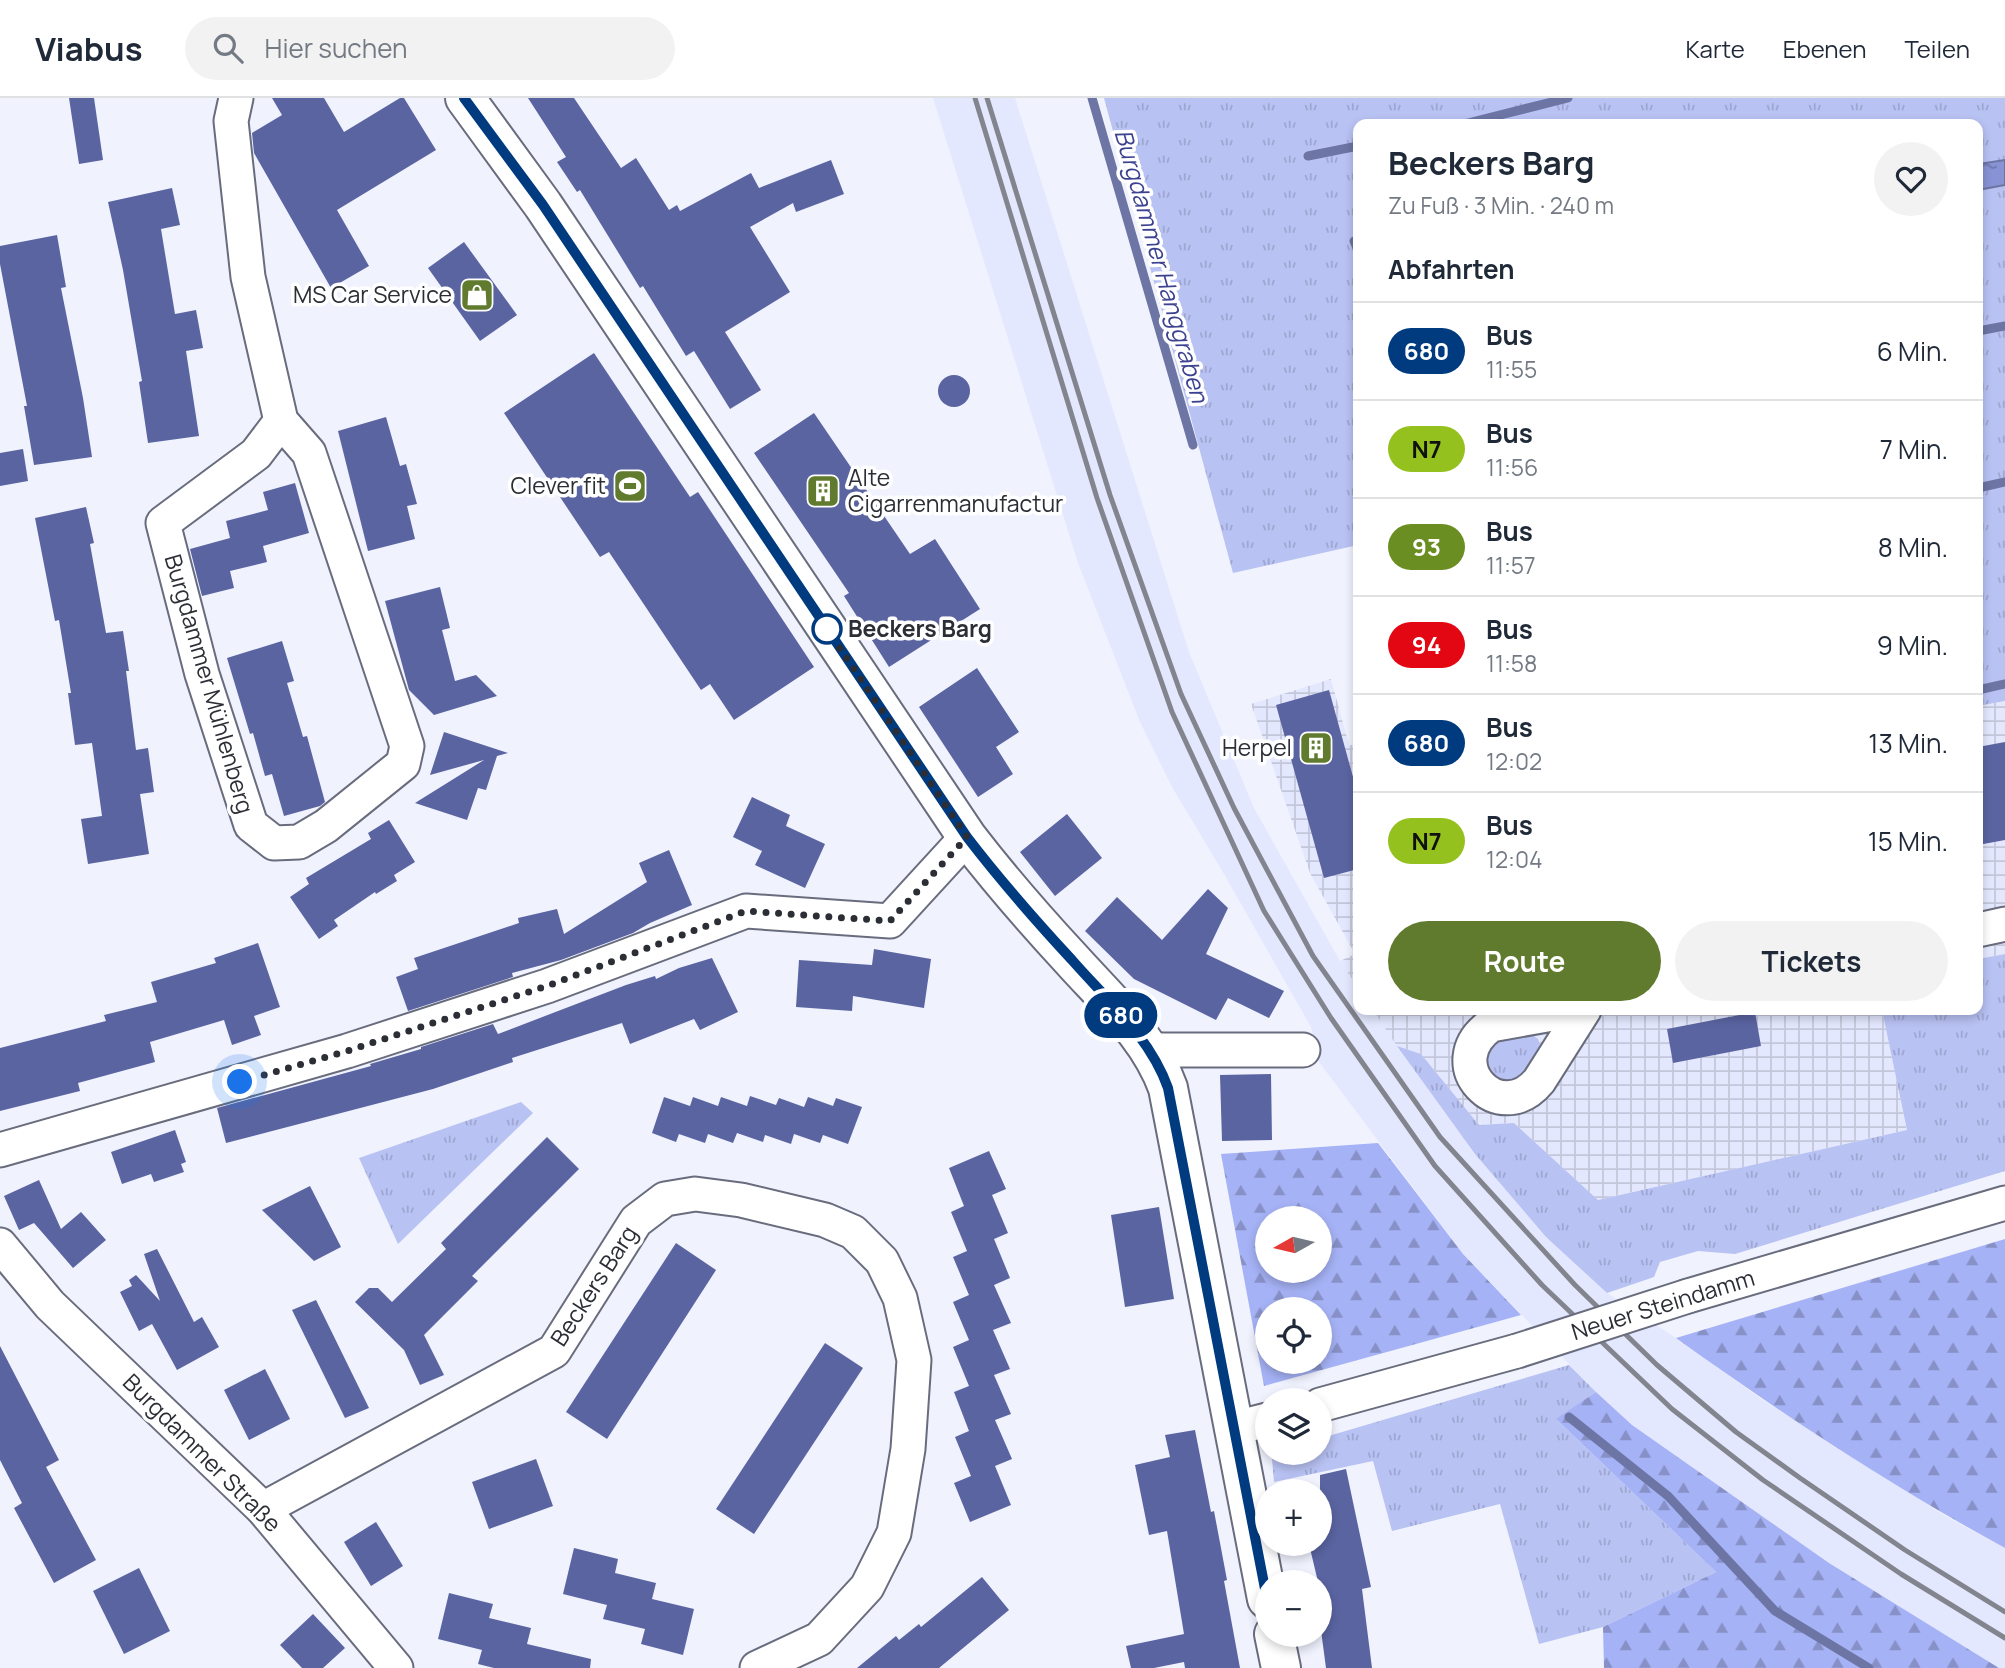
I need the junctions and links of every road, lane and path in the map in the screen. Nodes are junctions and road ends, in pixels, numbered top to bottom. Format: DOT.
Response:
graph roads {
  1 [pos="236,98"];
  2 [pos="464,98"];
  3 [pos="281,421"];
  4 [pos="967,837"];
  5 [pos="2005,925"];
  6 [pos="1983,929"];
  7 [pos="1546,1015"];
  8 [pos="1581,1015"];
  9 [pos="1150,1050"];
  10 [pos="1303,1050"];
  11 [pos="0,1150"];
  12 [pos="2005,1203"];
  13 [pos="0,1245"];
  14 [pos="1332,1402"];
  15 [pos="1250,1424"];
  16 [pos="263,1509"];
  17 [pos="1264,1570"];
  18 [pos="1277,1647"];
  19 [pos="396,1668"];
  20 [pos="757,1668"];
  21 [pos="1281,1668"];
  1 -- 3 [label="street, Burgdammer Mühlenberg"];
  2 -- 4 [label="street"];
  3 -- 3 [label="street, Burgdammer Mühlenberg"];
  4 -- 9 [label="street"];
  4 -- 11 [label="street"];
  5 -- 6 [label="street"];
  7 -- 8 [label="street"];
  9 -- 10 [label="street"];
  9 -- 15 [label="street"];
  12 -- 14 [label="street, Neuer Steindamm, bridge"];
  13 -- 16 [label="street, Burgdammer Straße"];
  15 -- 17 [label="street"];
  16 -- 19 [label="street, Burgdammer Straße"];
  16 -- 20 [label="street, Beckers Barg"];
  18 -- 21 [label="street"];
}
